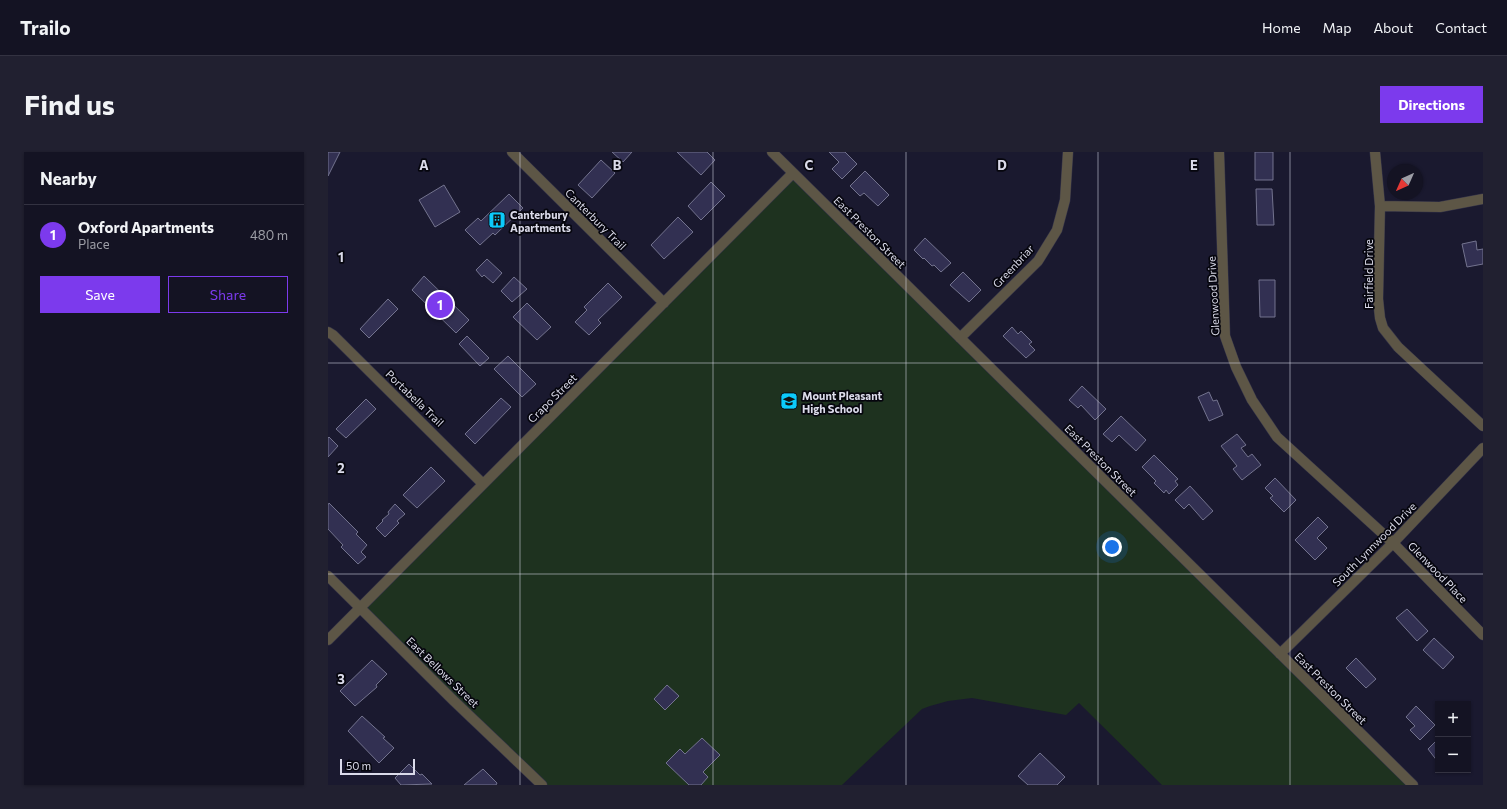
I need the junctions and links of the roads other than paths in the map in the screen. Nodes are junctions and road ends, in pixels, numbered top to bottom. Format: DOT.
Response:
graph roads {
  1 [pos="512,152"];
  2 [pos="772,152"];
  3 [pos="1068,152"];
  4 [pos="1219,152"];
  5 [pos="1375,152"];
  6 [pos="793,173"];
  7 [pos="1483,199"];
  8 [pos="1380,206"];
  9 [pos="664,303"];
  10 [pos="328,332"];
  11 [pos="960,338"];
  12 [pos="1483,426"];
  13 [pos="1483,448"];
  14 [pos="483,484"];
  15 [pos="1393,543"];
  16 [pos="328,576"];
  17 [pos="360,607"];
  18 [pos="1483,636"];
  19 [pos="328,640"];
  20 [pos="1280,654"];
  21 [pos="542,785"];
  22 [pos="1413,785"];
  1 -- 9 [label="street, Canterbury Trail"];
  2 -- 6 [label="street, East Preston Street"];
  3 -- 11 [label="street, Greenbriar"];
  4 -- 15 [label="street, Glenwood Drive"];
  5 -- 8 [label="street, Fairfield Drive"];
  6 -- 9 [label="street, Crapo Street"];
  6 -- 11 [label="street, East Preston Street"];
  7 -- 8 [label="street"];
  8 -- 12 [label="street, Fairfield Drive"];
  9 -- 14 [label="street, Crapo Street"];
  10 -- 14 [label="street, Portabella Trail"];
  11 -- 20 [label="street, East Preston Street"];
  13 -- 15 [label="street, South Lynnwood Drive"];
  14 -- 17 [label="street, Crapo Street"];
  15 -- 18 [label="street, Glenwood Place"];
  15 -- 20 [label="street, South Lynnwood Drive"];
  16 -- 17 [label="street, East Bellows Street"];
  17 -- 19 [label="street, Crapo Street"];
  17 -- 21 [label="street, East Bellows Street"];
  20 -- 22 [label="street, East Preston Street"];
}
